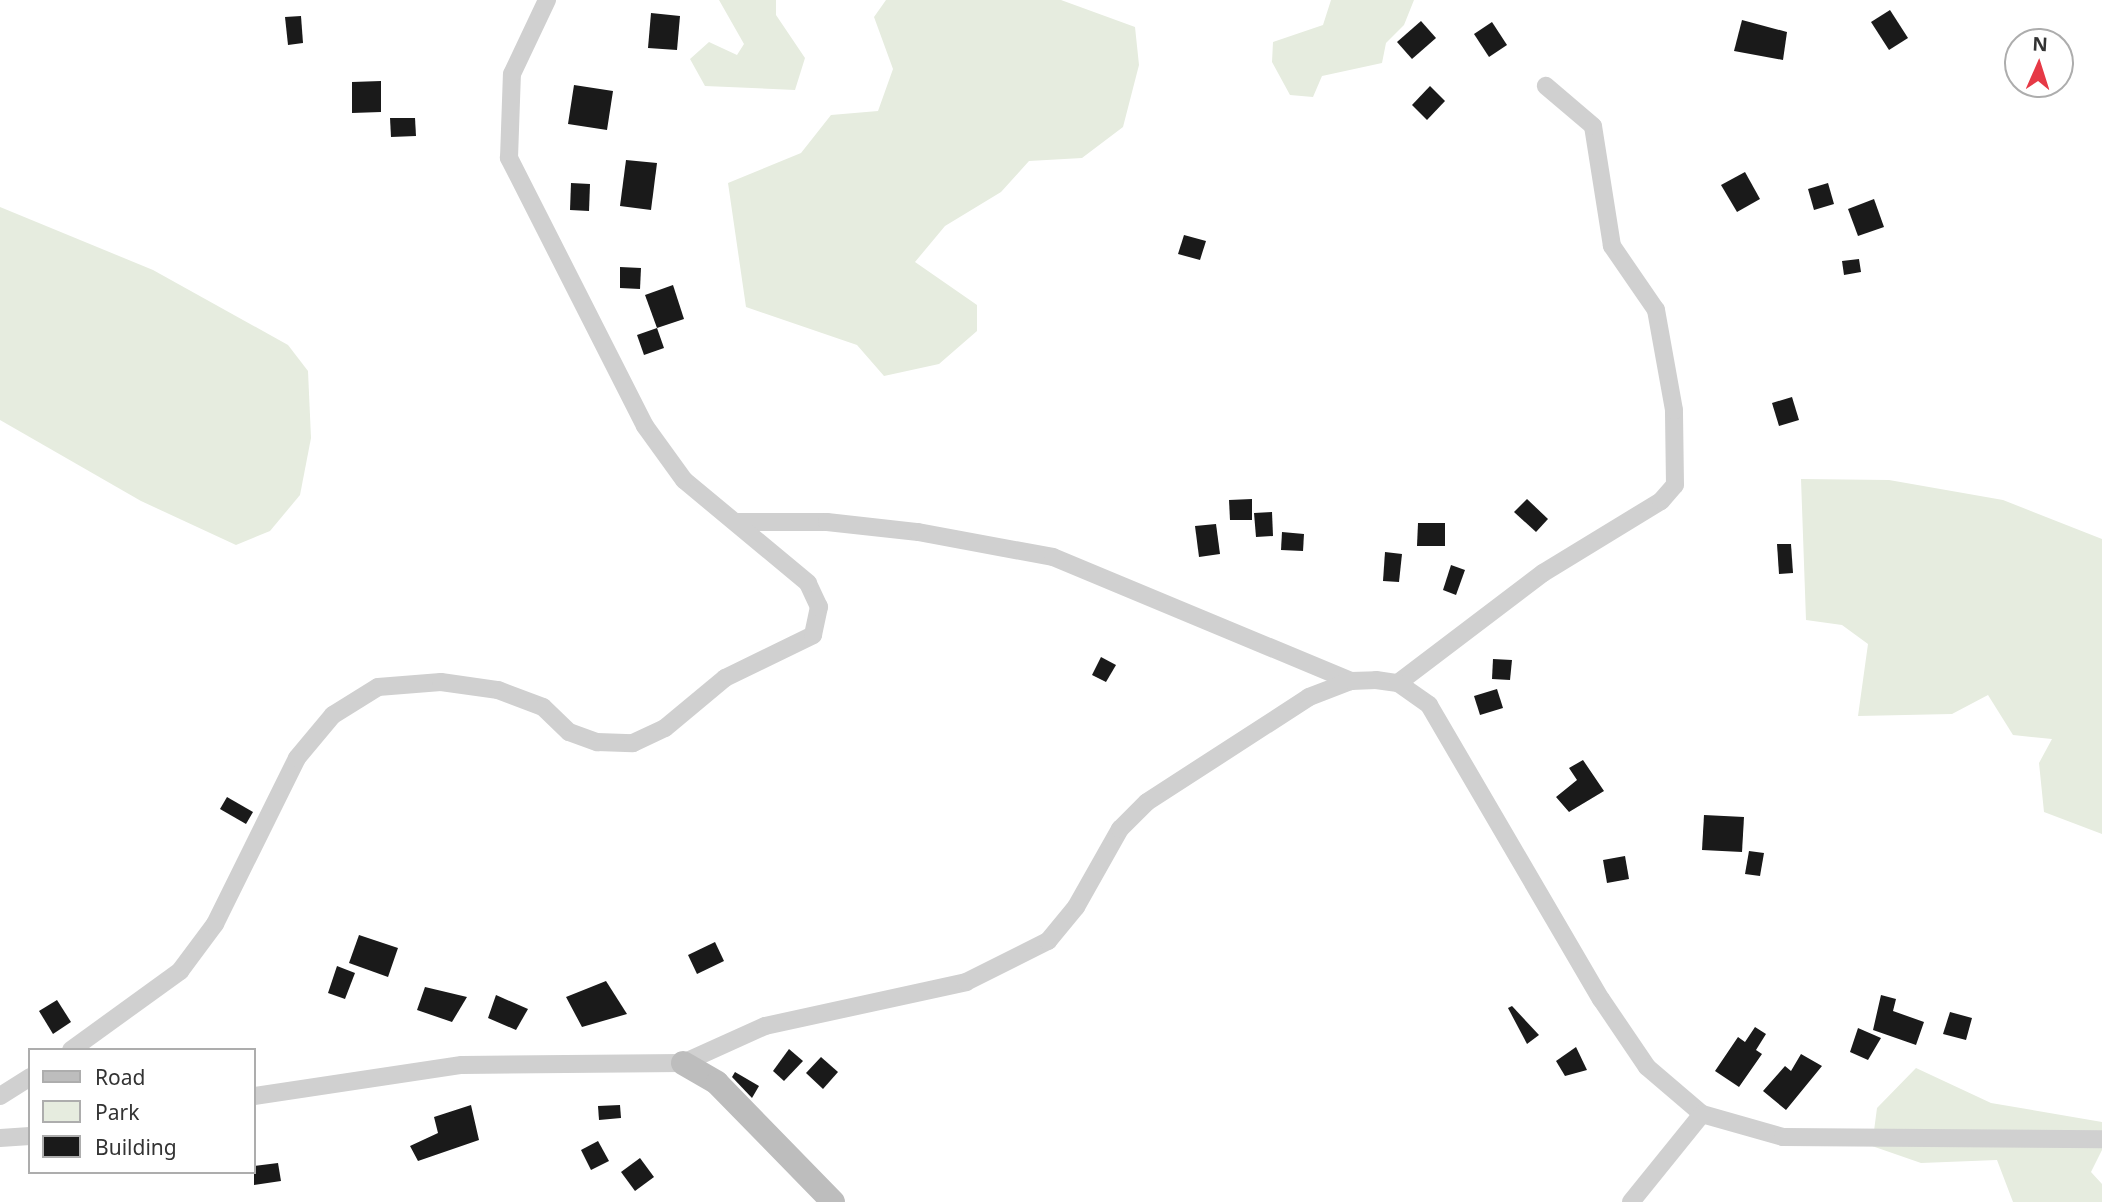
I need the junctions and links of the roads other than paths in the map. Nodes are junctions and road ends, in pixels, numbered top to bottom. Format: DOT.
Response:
graph roads {
  1 [pos="547,0"];
  2 [pos="1546,86"];
  3 [pos="738,522"];
  4 [pos="1351,681"];
  5 [pos="1398,683"];
  6 [pos="74,1048"];
  7 [pos="683,1063"];
  8 [pos="28,1078"];
  9 [pos="0,1096"];
  10 [pos="256,1096"];
  11 [pos="1702,1114"];
  12 [pos="28,1136"];
  13 [pos="0,1138"];
  14 [pos="2102,1139"];
  15 [pos="833,1202"];
  16 [pos="1631,1202"];
  1 -- 3 [label="street"];
  2 -- 5 [label="street"];
  3 -- 4 [label="street"];
  3 -- 6 [label="street"];
  4 -- 5 [label="street"];
  4 -- 7 [label="street"];
  5 -- 11 [label="street"];
  7 -- 10 [label="street"];
  7 -- 15 [label="street"];
  8 -- 9 [label="street"];
  11 -- 14 [label="street"];
  11 -- 16 [label="street"];
  12 -- 13 [label="street"];
}
